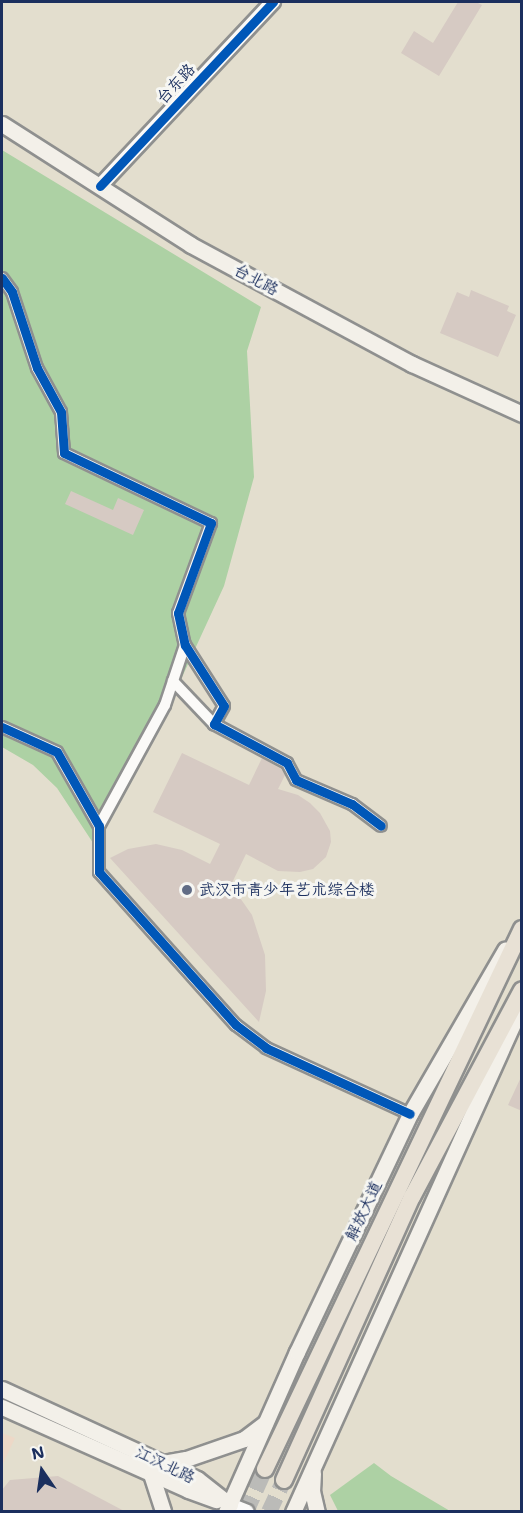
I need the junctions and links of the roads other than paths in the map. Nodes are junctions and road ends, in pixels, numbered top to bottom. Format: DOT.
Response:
graph roads {
  1 [pos="273,2"];
  2 [pos="2,124"];
  3 [pos="100,186"];
  4 [pos="2,278"];
  5 [pos="522,414"];
  6 [pos="185,645"];
  7 [pos="173,681"];
  8 [pos="214,724"];
  9 [pos="2,727"];
  10 [pos="99,826"];
  11 [pos="381,826"];
  12 [pos="522,921"];
  13 [pos="522,929"];
  14 [pos="522,990"];
  15 [pos="522,1005"];
  16 [pos="410,1114"];
  17 [pos="2,1389"];
  18 [pos="2,1407"];
  19 [pos="267,1421"];
  20 [pos="315,1463"];
  21 [pos="157,1469"];
  22 [pos="265,1469"];
  23 [pos="285,1480"];
  24 [pos="228,1508"];
  25 [pos="163,1512"];
  26 [pos="246,1512"];
  27 [pos="293,1512"];
  28 [pos="317,1512"];
  1 -- 3 [label="street, 台东路"];
  2 -- 3 [label="main road, 台北路"];
  3 -- 5 [label="main road, 台北路"];
  4 -- 6 [label="street"];
  6 -- 7 [label="street"];
  6 -- 8 [label="street"];
  7 -- 8 [label="street"];
  7 -- 10 [label="street"];
  8 -- 11 [label="street"];
  9 -- 10 [label="street"];
  10 -- 16 [label="street"];
  12 -- 16 [label="main road, 解放大道"];
  13 -- 22 [label="main road, 解放大道"];
  14 -- 23 [label="main road"];
  15 -- 20 [label="main road"];
  16 -- 19 [label="main road, 解放大道"];
  17 -- 21 [label="main road, 江汉北路"];
  18 -- 21 [label="main road, 江汉北路"];
  19 -- 21 [label="main road"];
  19 -- 24 [label="main road, 解放大道"];
  20 -- 27 [label="main road"];
  20 -- 28 [label="main road"];
  21 -- 24 [label="main road, 江汉北路"];
  21 -- 25 [label="main road"];
  24 -- 26 [label="street"];
}
